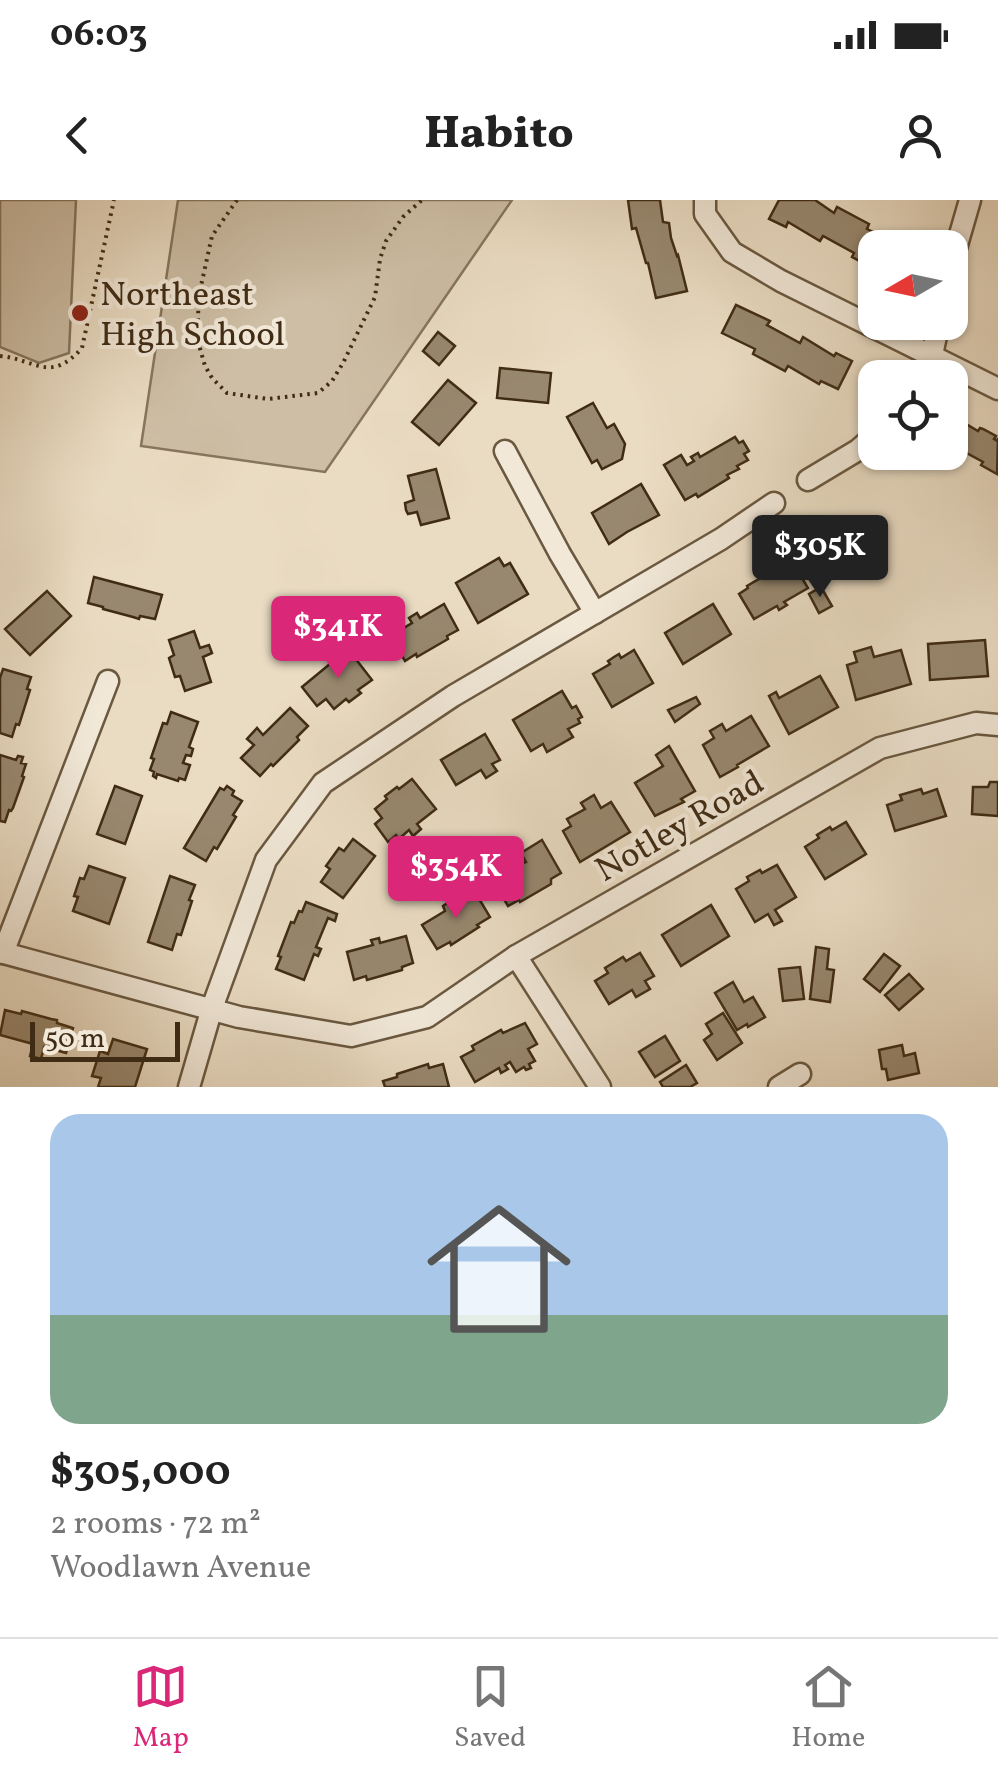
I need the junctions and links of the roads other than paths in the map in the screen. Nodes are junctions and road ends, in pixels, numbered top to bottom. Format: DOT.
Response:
graph roads {
  1 [pos="706,200"];
  2 [pos="970,200"];
  3 [pos="961,230"];
  4 [pos="935,340"];
  5 [pos="932,355"];
  6 [pos="929,360"];
  7 [pos="998,389"];
  8 [pos="858,450"];
  9 [pos="505,451"];
  10 [pos="808,480"];
  11 [pos="774,503"];
  12 [pos="595,613"];
  13 [pos="108,681"];
  14 [pos="998,725"];
  15 [pos="2,953"];
  16 [pos="516,956"];
  17 [pos="212,1008"];
  18 [pos="800,1074"];
  19 [pos="189,1087"];
  20 [pos="600,1087"];
  21 [pos="779,1087"];
  1 -- 5 [label="street"];
  2 -- 3 [label="street"];
  4 -- 5 [label="street"];
  5 -- 6 [label="street"];
  5 -- 7 [label="street"];
  8 -- 10 [label="street"];
  9 -- 12 [label="street"];
  11 -- 12 [label="street"];
  12 -- 17 [label="street"];
  13 -- 15 [label="street"];
  14 -- 16 [label="street, Notley Road"];
  15 -- 17 [label="street, Notley Road"];
  16 -- 17 [label="street, Notley Road"];
  16 -- 20 [label="street"];
  17 -- 19 [label="street"];
  18 -- 21 [label="street"];
}
